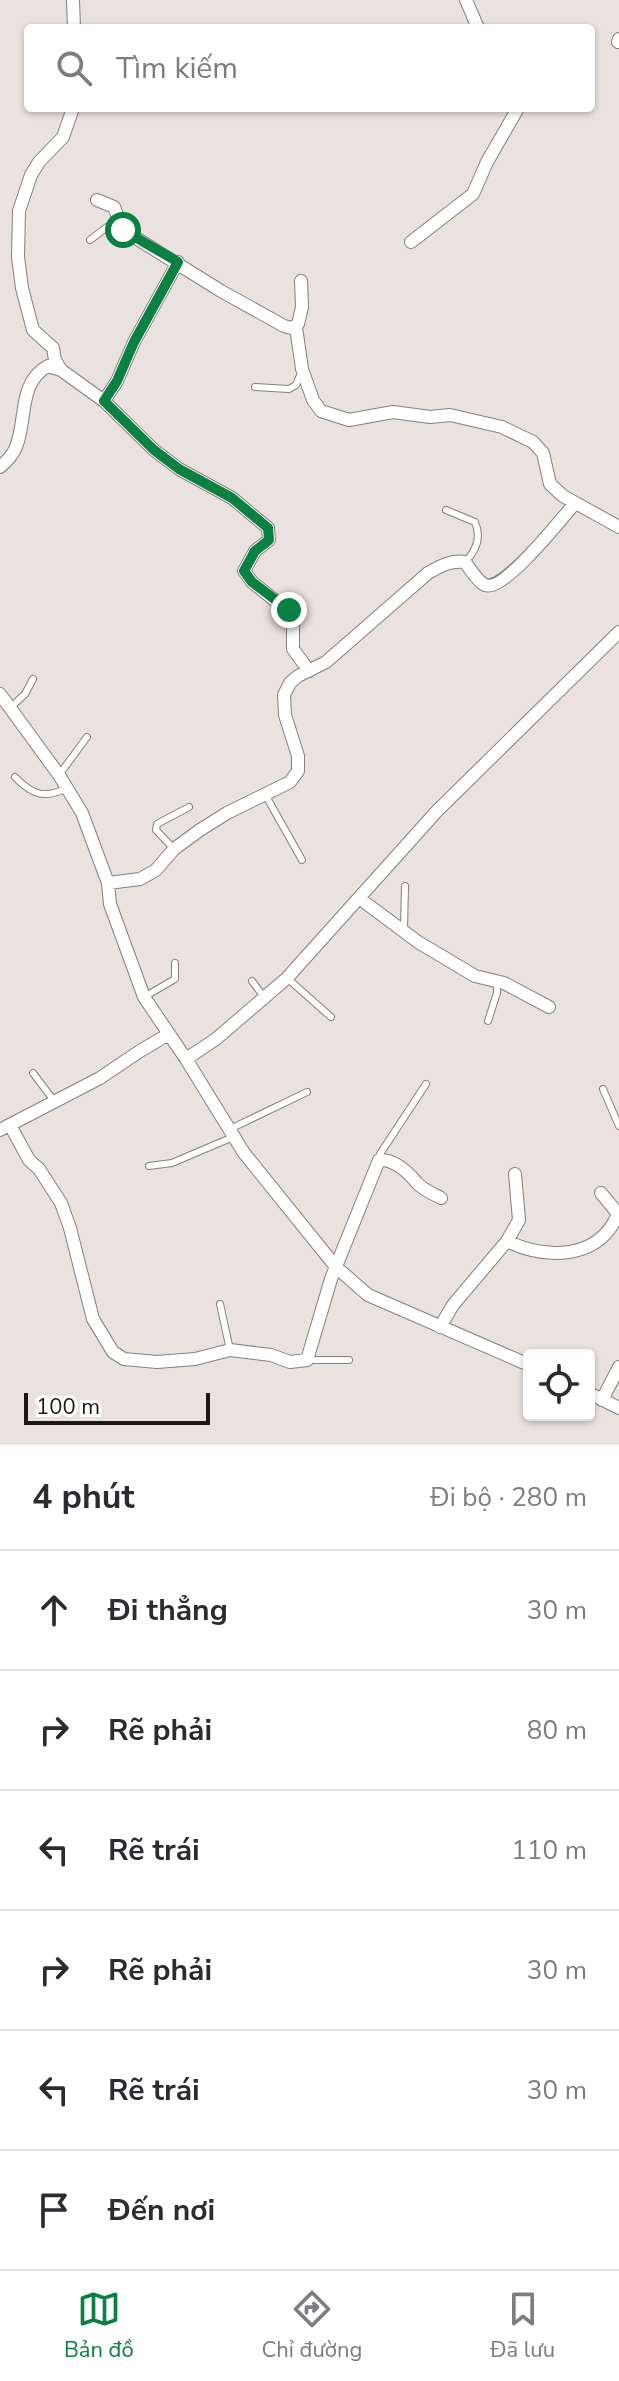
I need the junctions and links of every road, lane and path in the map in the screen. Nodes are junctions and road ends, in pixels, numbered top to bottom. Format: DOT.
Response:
graph roads {
  1 [pos="73,0"];
  2 [pos="466,0"];
  3 [pos="74,24"];
  4 [pos="476,24"];
  5 [pos="72,112"];
  6 [pos="516,112"];
  7 [pos="97,200"];
  8 [pos="120,225"];
  9 [pos="90,240"];
  10 [pos="411,242"];
  11 [pos="178,262"];
  12 [pos="301,281"];
  13 [pos="296,327"];
  14 [pos="302,369"];
  15 [pos="61,370"];
  16 [pos="255,387"];
  17 [pos="104,401"];
  18 [pos="0,467"];
  19 [pos="575,503"];
  20 [pos="446,510"];
  21 [pos="619,527"];
  22 [pos="465,562"];
  23 [pos="619,632"];
  24 [pos="309,671"];
  25 [pos="33,679"];
  26 [pos="0,694"];
  27 [pos="10,708"];
  28 [pos="87,737"];
  29 [pos="59,775"];
  30 [pos="15,777"];
  31 [pos="67,788"];
  32 [pos="266,796"];
  33 [pos="189,807"];
  34 [pos="174,849"];
  35 [pos="302,860"];
  36 [pos="108,883"];
  37 [pos="405,886"];
  38 [pos="359,898"];
  39 [pos="404,929"];
  40 [pos="175,963"];
  41 [pos="287,978"];
  42 [pos="252,981"];
  43 [pos="497,983"];
  44 [pos="144,997"];
  45 [pos="264,997"];
  46 [pos="549,1007"];
  47 [pos="331,1017"];
  48 [pos="488,1021"];
  49 [pos="169,1034"];
  50 [pos="186,1059"];
  51 [pos="33,1073"];
  52 [pos="426,1084"];
  53 [pos="603,1089"];
  54 [pos="307,1092"];
  55 [pos="55,1102"];
  56 [pos="619,1126"];
  57 [pos="5,1127"];
  58 [pos="230,1133"];
  59 [pos="379,1160"];
  60 [pos="149,1166"];
  61 [pos="515,1174"];
  62 [pos="601,1193"];
  63 [pos="441,1198"];
  64 [pos="618,1212"];
  65 [pos="507,1241"];
  66 [pos="336,1267"];
  67 [pos="220,1304"];
  68 [pos="440,1327"];
  69 [pos="230,1350"];
  70 [pos="307,1360"];
  71 [pos="349,1360"];
  72 [pos="523,1362"];
  73 [pos="619,1367"];
  74 [pos="595,1396"];
  75 [pos="602,1400"];
  76 [pos="619,1408"];
  1 -- 3 [label="street"];
  2 -- 4 [label="street"];
  5 -- 15 [label="street"];
  6 -- 10 [label="street"];
  7 -- 8 [label="street"];
  8 -- 9 [label="lane"];
  8 -- 11 [label="street"];
  11 -- 13 [label="street"];
  11 -- 17 [label="street"];
  12 -- 13 [label="street"];
  13 -- 14 [label="street"];
  14 -- 16 [label="lane"];
  14 -- 19 [label="street"];
  15 -- 17 [label="street"];
  15 -- 18 [label="street"];
  17 -- 24 [label="street"];
  19 -- 21 [label="street"];
  19 -- 22 [label="street"];
  20 -- 22 [label="lane"];
  22 -- 24 [label="street"];
  23 -- 38 [label="street"];
  24 -- 32 [label="street"];
  25 -- 27 [label="lane"];
  26 -- 27 [label="street"];
  27 -- 29 [label="street"];
  28 -- 29 [label="lane"];
  29 -- 31 [label="street"];
  30 -- 31 [label="lane"];
  31 -- 36 [label="street"];
  32 -- 34 [label="street"];
  32 -- 35 [label="lane"];
  33 -- 34 [label="lane"];
  34 -- 36 [label="street"];
  36 -- 44 [label="street"];
  37 -- 39 [label="lane"];
  38 -- 39 [label="street"];
  38 -- 41 [label="street"];
  39 -- 43 [label="street"];
  40 -- 44 [label="lane"];
  41 -- 45 [label="street"];
  41 -- 47 [label="lane"];
  42 -- 45 [label="lane"];
  43 -- 46 [label="street"];
  43 -- 48 [label="lane"];
  44 -- 49 [label="street"];
  45 -- 50 [label="street"];
  49 -- 50 [label="street"];
  49 -- 55 [label="street"];
  50 -- 58 [label="street"];
  51 -- 55 [label="lane"];
  52 -- 59 [label="lane"];
  53 -- 56 [label="lane"];
  54 -- 58 [label="lane"];
  55 -- 57 [label="street"];
  57 -- 69 [label="street"];
  58 -- 60 [label="lane"];
  58 -- 66 [label="street"];
  59 -- 63 [label="street"];
  59 -- 66 [label="street"];
  61 -- 65 [label="street"];
  62 -- 64 [label="street"];
  64 -- 65 [label="street"];
  65 -- 68 [label="street"];
  66 -- 68 [label="street"];
  66 -- 70 [label="street"];
  67 -- 69 [label="lane"];
  68 -- 72 [label="street"];
  69 -- 70 [label="street"];
  70 -- 71 [label="lane"];
  73 -- 75 [label="street"];
  74 -- 75 [label="street"];
  75 -- 76 [label="street"];
}
